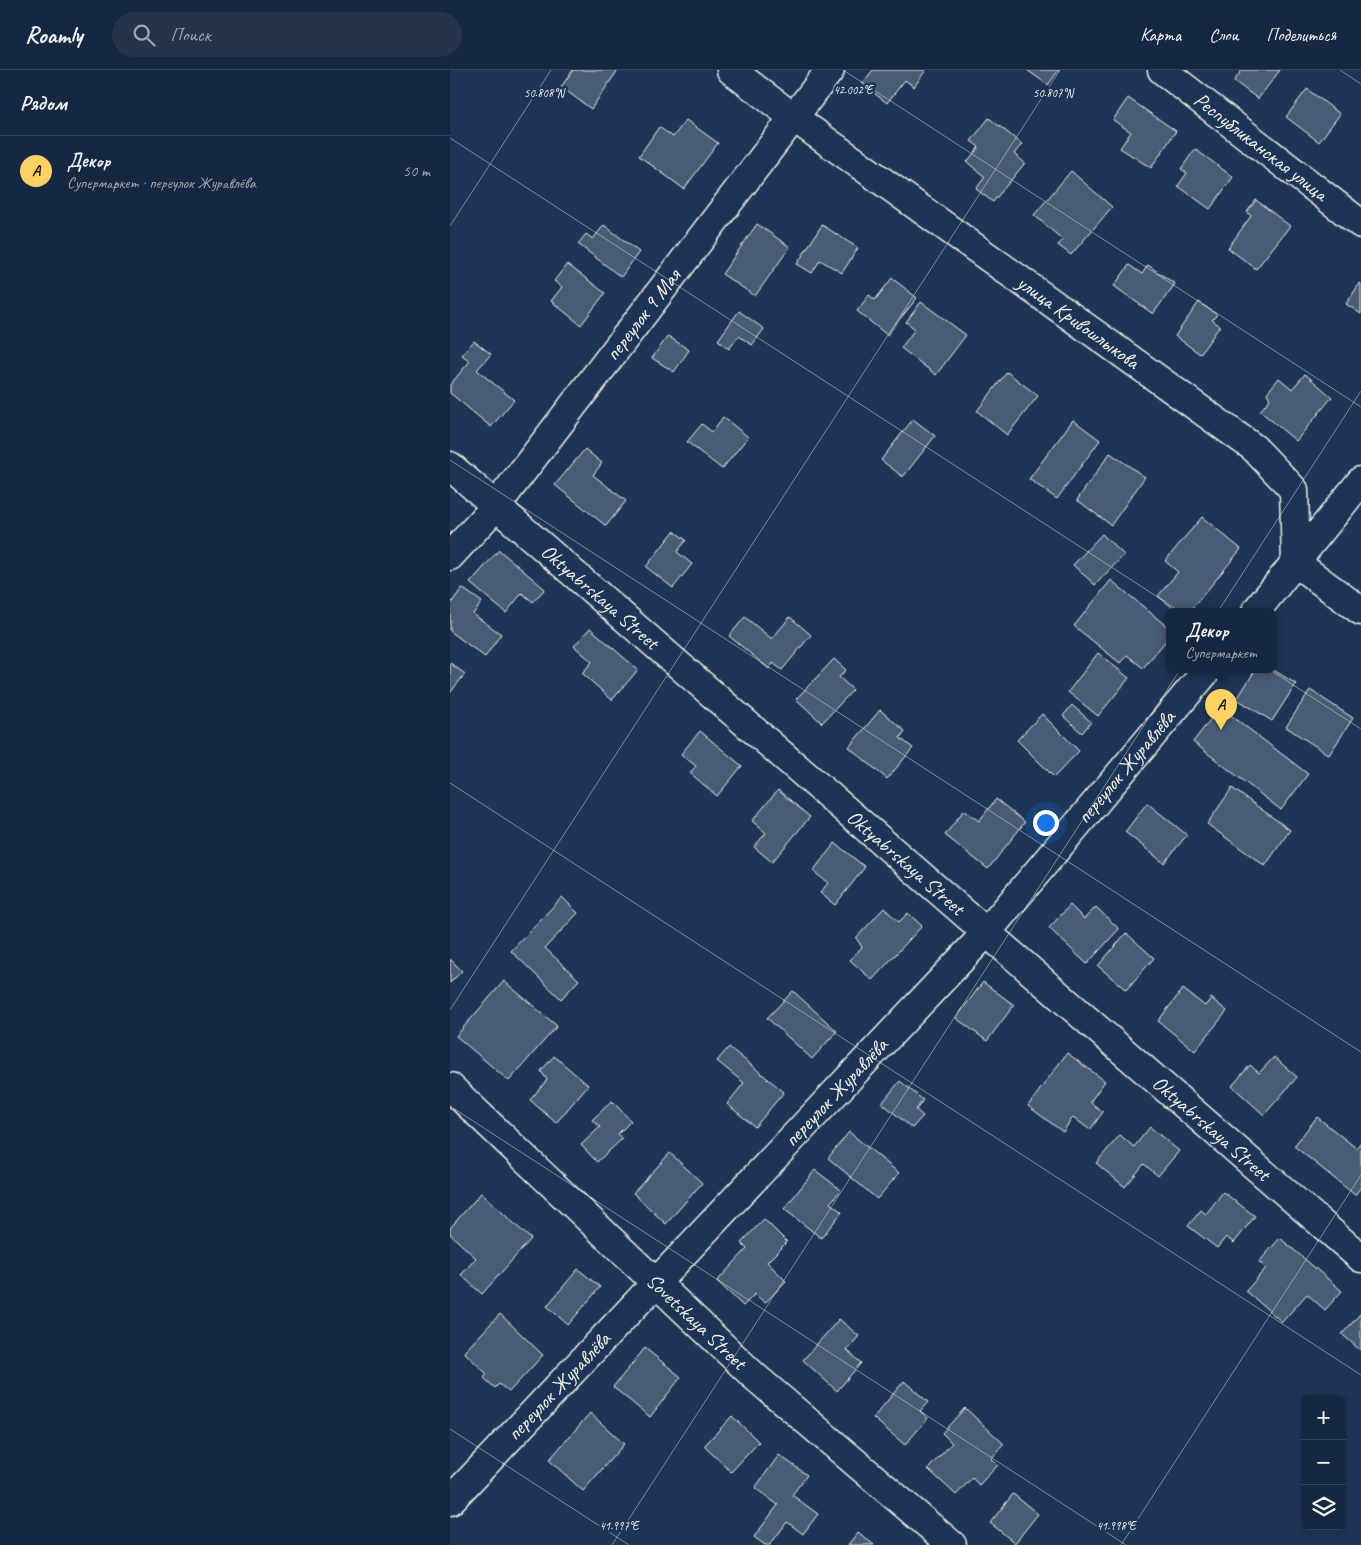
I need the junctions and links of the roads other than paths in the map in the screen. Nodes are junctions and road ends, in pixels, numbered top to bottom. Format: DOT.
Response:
graph roads {
  1 [pos="731,70"];
  2 [pos="830,70"];
  3 [pos="1162,70"];
  4 [pos="793,117"];
  5 [pos="1361,224"];
  6 [pos="450,466"];
  7 [pos="1361,481"];
  8 [pos="496,506"];
  9 [pos="450,556"];
  10 [pos="1296,564"];
  11 [pos="1259,608"];
  12 [pos="1361,611"];
  13 [pos="1205,673"];
  14 [pos="986,933"];
  15 [pos="450,1087"];
  16 [pos="1361,1258"];
  17 [pos="656,1282"];
  18 [pos="450,1501"];
  19 [pos="952,1545"];
  1 -- 4 [label="street, улица Кривошлыкова"];
  2 -- 4 [label="street, переулок 9 Мая"];
  3 -- 5 [label="street, Республиканская улица"];
  4 -- 8 [label="street, переулок 9 Мая"];
  4 -- 10 [label="street, улица Кривошлыкова"];
  6 -- 8 [label="street, Oktyabrskaya Street"];
  7 -- 10 [label="street"];
  8 -- 9 [label="street, переулок 9 Мая"];
  8 -- 14 [label="street, Oktyabrskaya Street"];
  10 -- 11 [label="street"];
  10 -- 12 [label="street"];
  13 -- 14 [label="street, переулок Журавлёва"];
  14 -- 16 [label="street, Oktyabrskaya Street"];
  14 -- 17 [label="street, переулок Журавлёва"];
  15 -- 17 [label="street, Sovetskaya Street"];
  17 -- 18 [label="street, переулок Журавлёва"];
  17 -- 19 [label="street, Sovetskaya Street"];
}
